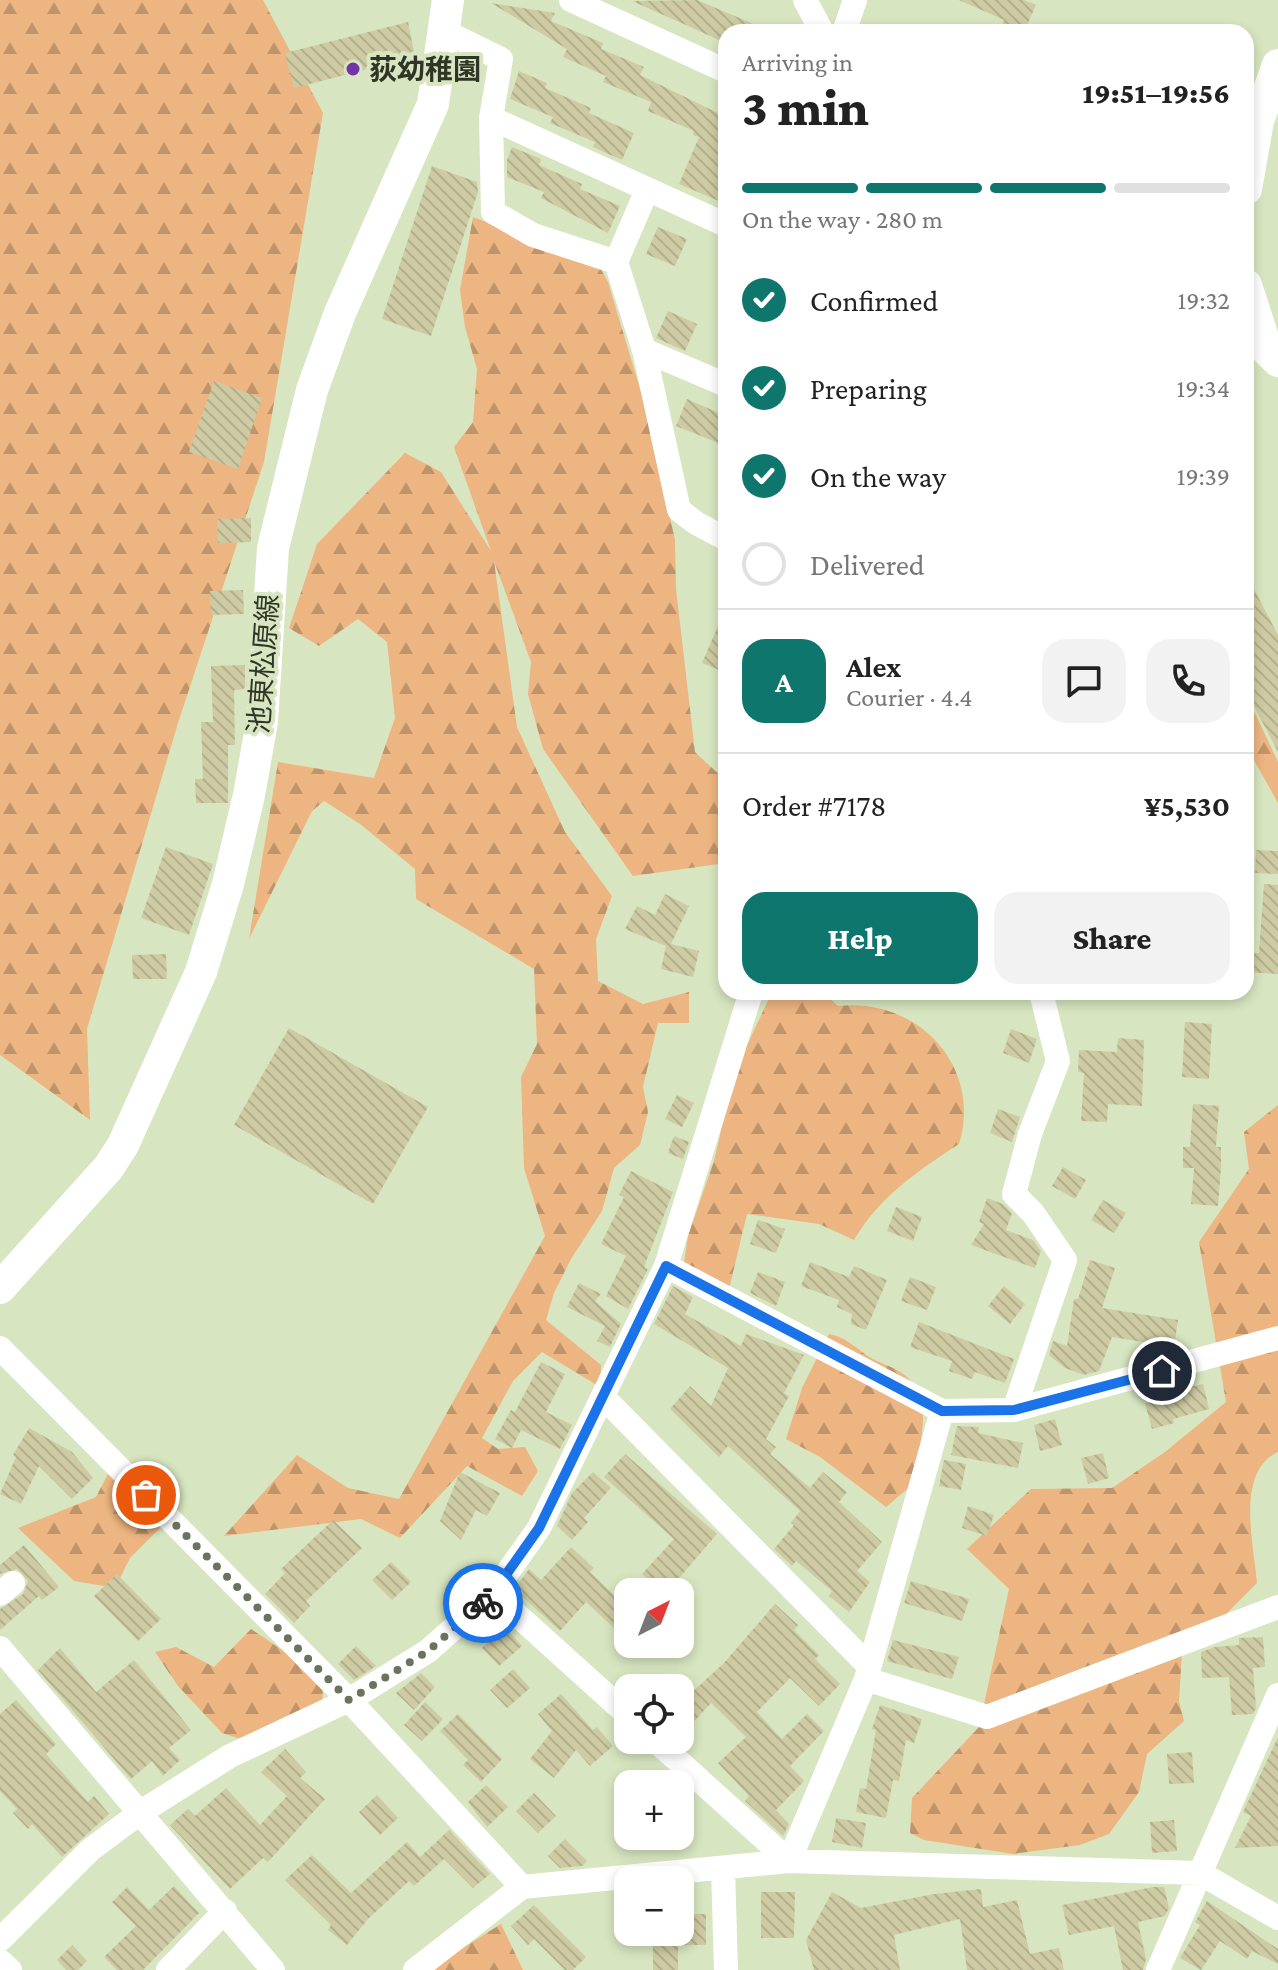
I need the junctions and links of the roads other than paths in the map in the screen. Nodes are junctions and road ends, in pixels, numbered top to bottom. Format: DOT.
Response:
graph roads {
  1 [pos="571,0"];
  2 [pos="805,0"];
  3 [pos="855,0"];
  4 [pos="446,16"];
  5 [pos="818,24"];
  6 [pos="847,24"];
  7 [pos="1278,65"];
  8 [pos="718,67"];
  9 [pos="491,118"];
  10 [pos="1254,144"];
  11 [pos="647,190"];
  12 [pos="718,221"];
  13 [pos="616,262"];
  14 [pos="1254,310"];
  15 [pos="644,350"];
  16 [pos="1278,361"];
  17 [pos="718,382"];
  18 [pos="718,535"];
  19 [pos="749,1000"];
  20 [pos="1043,1000"];
  21 [pos="666,1266"];
  22 [pos="0,1288"];
  23 [pos="1278,1338"];
  24 [pos="0,1348"];
  25 [pos="604,1398"];
  26 [pos="1014,1410"];
  27 [pos="942,1411"];
  28 [pos="493,1593"];
  29 [pos="1278,1607"];
  30 [pos="0,1648"];
  31 [pos="868,1672"];
  32 [pos="1278,1695"];
  33 [pos="349,1700"];
  34 [pos="614,1702"];
  35 [pos="671,1754"];
  36 [pos="141,1812"];
  37 [pos="789,1861"];
  38 [pos="723,1868"];
  39 [pos="1200,1873"];
  40 [pos="522,1887"];
  41 [pos="225,1911"];
  42 [pos="1278,1918"];
  43 [pos="0,1940"];
  44 [pos="0,1961"];
  45 [pos="10,1970"];
  46 [pos="168,1970"];
  47 [pos="273,1970"];
  48 [pos="415,1970"];
  49 [pos="726,1970"];
  50 [pos="1158,1970"];
  1 -- 8 [label="street"];
  2 -- 5 [label="street"];
  3 -- 6 [label="street"];
  4 -- 9 [label="street"];
  4 -- 22 [label="main road, 池東松原線"];
  7 -- 10 [label="main road"];
  9 -- 11 [label="street"];
  9 -- 13 [label="street"];
  11 -- 12 [label="street"];
  11 -- 13 [label="street"];
  13 -- 15 [label="street"];
  14 -- 16 [label="main road"];
  15 -- 17 [label="street"];
  15 -- 18 [label="street"];
  19 -- 21 [label="street"];
  20 -- 26 [label="street"];
  21 -- 25 [label="street"];
  21 -- 27 [label="street"];
  23 -- 26 [label="street"];
  24 -- 33 [label="street"];
  25 -- 28 [label="street"];
  25 -- 31 [label="street"];
  26 -- 27 [label="street"];
  27 -- 31 [label="street"];
  28 -- 33 [label="street"];
  28 -- 34 [label="street"];
  29 -- 31 [label="street"];
  30 -- 36 [label="street"];
  31 -- 37 [label="street"];
  32 -- 39 [label="street"];
  33 -- 36 [label="street"];
  33 -- 40 [label="street"];
  35 -- 37 [label="street"];
  36 -- 41 [label="street"];
  36 -- 43 [label="street"];
  37 -- 38 [label="street"];
  37 -- 39 [label="street"];
  38 -- 40 [label="street"];
  38 -- 49 [label="street"];
  39 -- 42 [label="street"];
  39 -- 50 [label="street"];
  40 -- 48 [label="street"];
  41 -- 46 [label="street"];
  41 -- 47 [label="street"];
  44 -- 45 [label="street"];
}
